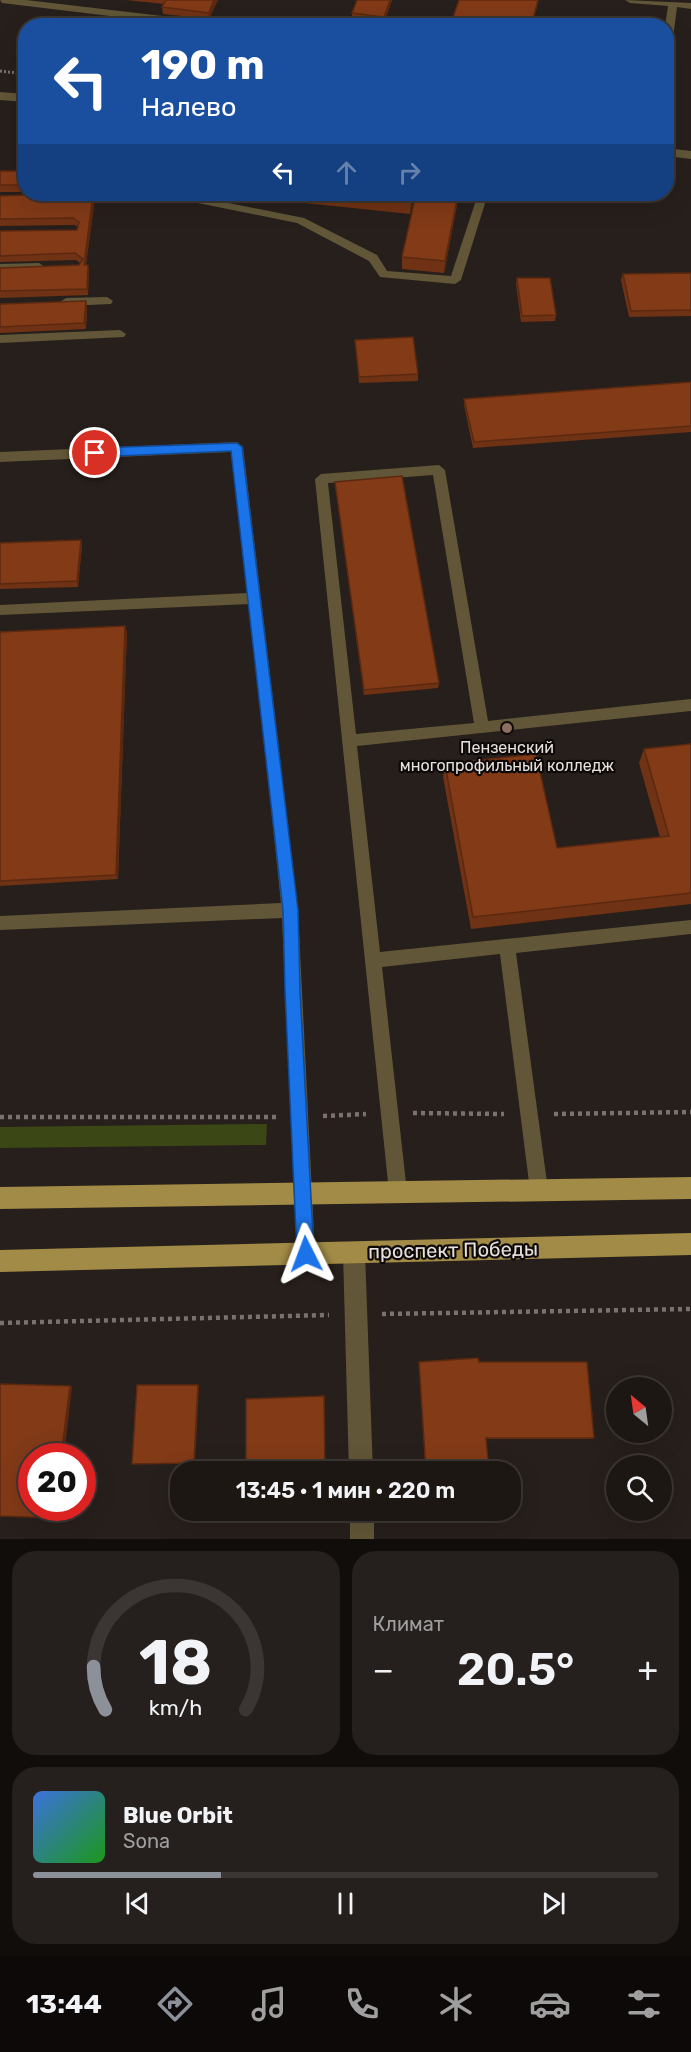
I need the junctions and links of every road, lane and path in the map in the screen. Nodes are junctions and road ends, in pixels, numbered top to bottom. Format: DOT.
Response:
graph roads {
  1 [pos="2,0"];
  2 [pos="630,0"];
  3 [pos="673,4"];
  4 [pos="691,6"];
  5 [pos="154,18"];
  6 [pos="671,18"];
  7 [pos="0,71"];
  8 [pos="18,73"];
  9 [pos="0,96"];
  10 [pos="18,97"];
  11 [pos="674,153"];
  12 [pos="691,155"];
  13 [pos="204,201"];
  14 [pos="481,201"];
  15 [pos="54,267"];
  16 [pos="0,268"];
  17 [pos="107,301"];
  18 [pos="59,302"];
  19 [pos="120,334"];
  20 [pos="0,339"];
  21 [pos="0,457"];
  22 [pos="256,598"];
  23 [pos="0,610"];
  24 [pos="691,705"];
  25 [pos="482,728"];
  26 [pos="349,741"];
  27 [pos="290,910"];
  28 [pos="0,923"];
  29 [pos="691,927"];
  30 [pos="507,946"];
  31 [pos="373,960"];
  32 [pos="691,1112"];
  33 [pos="389,1113"];
  34 [pos="529,1114"];
  35 [pos="0,1117"];
  36 [pos="299,1117"];
  37 [pos="691,1188"];
  38 [pos="538,1190"];
  39 [pos="398,1192"];
  40 [pos="303,1193"];
  41 [pos="0,1198"];
  42 [pos="691,1244"];
  43 [pos="354,1253"];
  44 [pos="306,1254"];
  45 [pos="0,1261"];
  46 [pos="361,1461"];
  47 [pos="362,1521"];
  48 [pos="362,1539"];
  1 -- 5 [label="lane"];
  2 -- 3 [label="lane"];
  3 -- 4 [label="lane"];
  3 -- 6 [label="lane"];
  7 -- 8 [label="path"];
  9 -- 10 [label="street"];
  11 -- 12 [label="street"];
  13 -- 14 [label="lane"];
  15 -- 16 [label="lane"];
  17 -- 18 [label="lane"];
  19 -- 20 [label="lane"];
  21 -- 22 [label="lane"];
  22 -- 23 [label="lane"];
  22 -- 27 [label="lane"];
  24 -- 25 [label="lane"];
  25 -- 26 [label="lane"];
  25 -- 26 [label="lane"];
  26 -- 31 [label="lane"];
  27 -- 28 [label="lane"];
  27 -- 36 [label="lane"];
  29 -- 30 [label="lane"];
  30 -- 31 [label="lane"];
  30 -- 34 [label="lane"];
  31 -- 33 [label="lane"];
  32 -- 34 [label="path"];
  33 -- 34 [label="path"];
  33 -- 36 [label="path"];
  33 -- 39 [label="lane"];
  34 -- 38 [label="lane"];
  35 -- 36 [label="path"];
  36 -- 40 [label="lane"];
  37 -- 38 [label="main road"];
  38 -- 39 [label="main road"];
  39 -- 40 [label="main road"];
  40 -- 41 [label="main road"];
  40 -- 44 [label="lane"];
  42 -- 43 [label="main road, проспект Победы"];
  43 -- 44 [label="main road, проспект Победы"];
  43 -- 46 [label="street"];
  44 -- 45 [label="main road, проспект Победы"];
  47 -- 48 [label="street"];
}
